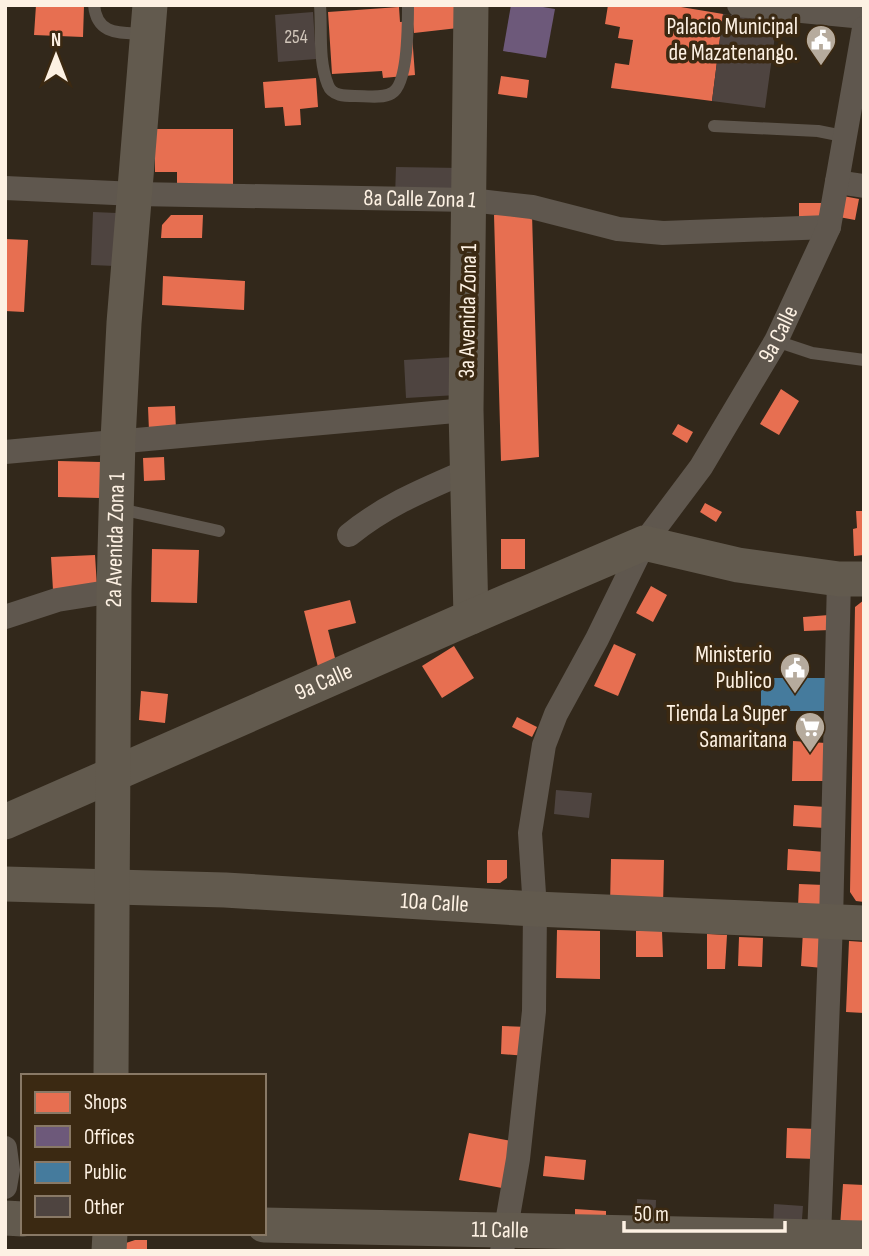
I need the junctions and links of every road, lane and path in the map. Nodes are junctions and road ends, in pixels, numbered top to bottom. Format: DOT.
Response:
graph roads {
  1 [pos="94,5"];
  2 [pos="320,5"];
  3 [pos="408,5"];
  4 [pos="471,5"];
  5 [pos="739,5"];
  6 [pos="864,17"];
  7 [pos="149,20"];
  8 [pos="864,28"];
  9 [pos="714,126"];
  10 [pos="843,136"];
  11 [pos="837,182"];
  12 [pos="864,186"];
  13 [pos="5,188"];
  14 [pos="136,194"];
  15 [pos="470,200"];
  16 [pos="829,226"];
  17 [pos="776,341"];
  18 [pos="864,360"];
  19 [pos="466,410"];
  20 [pos="118,440"];
  21 [pos="5,452"];
  22 [pos="467,471"];
  23 [pos="116,510"];
  24 [pos="219,531"];
  25 [pos="349,535"];
  26 [pos="644,543"];
  27 [pos="852,579"];
  28 [pos="114,591"];
  29 [pos="5,617"];
  30 [pos="471,617"];
  31 [pos="114,774"];
  32 [pos="5,822"];
  33 [pos="5,884"];
  34 [pos="113,888"];
  35 [pos="535,909"];
  36 [pos="847,922"];
  37 [pos="111,1074"];
  38 [pos="5,1148"];
  39 [pos="5,1187"];
  40 [pos="266,1224"];
  41 [pos="819,1237"];
  42 [pos="864,1238"];
  43 [pos="505,1240"];
  1 -- 7 [label="lane"];
  2 -- 3 [label="lane"];
  4 -- 15 [label="street, 3a Avenida Zona 1"];
  5 -- 6 [label="street"];
  7 -- 14 [label="street, 2a Avenida Zona 1"];
  8 -- 10 [label="street, 9a Calle"];
  9 -- 10 [label="lane"];
  10 -- 11 [label="street, 9a Calle"];
  11 -- 12 [label="street"];
  11 -- 16 [label="street, 9a Calle"];
  13 -- 14 [label="street, 8a Calle Zona 1"];
  14 -- 15 [label="street, 8a Calle Zona 1"];
  14 -- 20 [label="street, 2a Avenida Zona 1"];
  15 -- 16 [label="street, 8a Calle Zona 1"];
  15 -- 19 [label="street, 3a Avenida Zona 1"];
  16 -- 17 [label="street, 9a Calle"];
  17 -- 18 [label="lane"];
  17 -- 26 [label="street, 9a Calle"];
  19 -- 20 [label="street"];
  19 -- 22 [label="street, 3a Avenida Zona 1"];
  20 -- 21 [label="street"];
  20 -- 23 [label="street, 2a Avenida Zona 1"];
  22 -- 25 [label="street"];
  22 -- 30 [label="street, 3a Avenida Zona 1"];
  23 -- 24 [label="lane"];
  23 -- 28 [label="street, 2a Avenida Zona 1"];
  26 -- 27 [label="street"];
  26 -- 30 [label="street, 9a Calle"];
  26 -- 35 [label="street"];
  27 -- 36 [label="street"];
  28 -- 29 [label="street"];
  28 -- 31 [label="street, 2a Avenida Zona 1"];
  30 -- 31 [label="street, 9a Calle"];
  31 -- 32 [label="street, 9a Calle"];
  31 -- 34 [label="street, 2a Avenida Zona 1"];
  33 -- 34 [label="street, 10a Calle"];
  34 -- 35 [label="street, 10a Calle"];
  34 -- 37 [label="street, 2a Avenida Zona 1"];
  35 -- 36 [label="street, 10a Calle"];
  35 -- 43 [label="street"];
  36 -- 41 [label="street"];
  38 -- 39 [label="street"];
  40 -- 43 [label="street, 11 Calle"];
  41 -- 42 [label="street, 11 Calle"];
  41 -- 43 [label="street, 11 Calle"];
}
